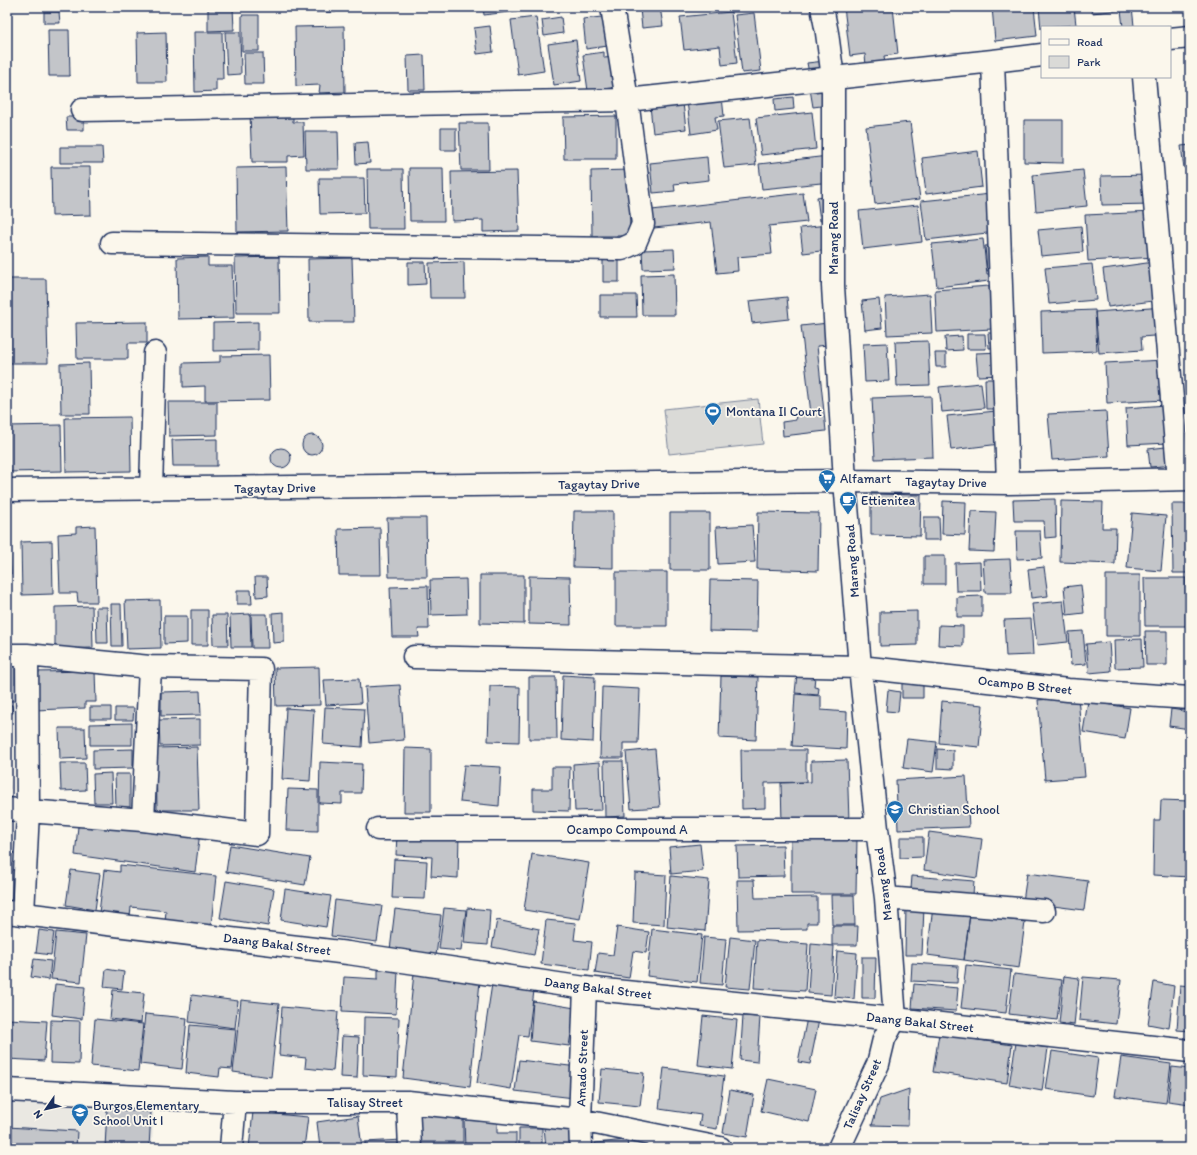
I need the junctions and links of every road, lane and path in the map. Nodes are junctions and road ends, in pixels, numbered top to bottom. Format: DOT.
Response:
graph roads {
  1 [pos="612,7"];
  2 [pos="822,7"];
  3 [pos="1190,37"];
  4 [pos="1171,39"];
  5 [pos="1041,55"];
  6 [pos="993,61"];
  7 [pos="833,78"];
  8 [pos="1144,78"];
  9 [pos="628,100"];
  10 [pos="82,110"];
  11 [pos="112,243"];
  12 [pos="156,353"];
  13 [pos="1185,479"];
  14 [pos="845,481"];
  15 [pos="1008,483"];
  16 [pos="151,489"];
  17 [pos="7,490"];
  18 [pos="17,655"];
  19 [pos="414,657"];
  20 [pos="150,667"];
  21 [pos="860,667"];
  22 [pos="1190,698"];
  23 [pos="18,810"];
  24 [pos="143,820"];
  25 [pos="378,829"];
  26 [pos="877,829"];
  27 [pos="886,898"];
  28 [pos="1044,911"];
  29 [pos="15,913"];
  30 [pos="585,988"];
  31 [pos="895,1019"];
  32 [pos="1190,1051"];
  33 [pos="7,1090"];
  34 [pos="235,1102"];
  35 [pos="408,1102"];
  36 [pos="580,1120"];
  37 [pos="231,1148"];
  38 [pos="410,1148"];
  39 [pos="582,1148"];
  40 [pos="720,1148"];
  41 [pos="839,1148"];
  1 -- 9 [label="street"];
  2 -- 7 [label="street, Marang Road"];
  3 -- 4 [label="street"];
  5 -- 6 [label="street"];
  6 -- 7 [label="street"];
  6 -- 15 [label="street"];
  7 -- 9 [label="street"];
  7 -- 14 [label="street, Marang Road"];
  8 -- 13 [label="street"];
  9 -- 10 [label="street"];
  9 -- 11 [label="street"];
  12 -- 16 [label="street"];
  13 -- 15 [label="street, Tagaytay Drive"];
  14 -- 15 [label="street, Tagaytay Drive"];
  14 -- 16 [label="street, Tagaytay Drive"];
  14 -- 21 [label="street, Marang Road"];
  16 -- 17 [label="street, Tagaytay Drive"];
  18 -- 20 [label="street"];
  18 -- 23 [label="street"];
  19 -- 21 [label="street, Ocampo B Street"];
  20 -- 24 [label="street"];
  20 -- 24 [label="street"];
  21 -- 22 [label="street, Ocampo B Street"];
  21 -- 26 [label="street, Marang Road"];
  23 -- 24 [label="street"];
  23 -- 29 [label="street"];
  25 -- 26 [label="street, Ocampo Compound A"];
  26 -- 27 [label="street, Marang Road"];
  27 -- 28 [label="street"];
  27 -- 31 [label="street, Marang Road"];
  29 -- 30 [label="street, Daang Bakal Street"];
  30 -- 31 [label="street, Daang Bakal Street"];
  30 -- 36 [label="street, Amado Street"];
  31 -- 32 [label="street, Daang Bakal Street"];
  31 -- 41 [label="street, Talisay Street"];
  33 -- 34 [label="street, Talisay Street"];
  34 -- 35 [label="street, Talisay Street"];
  34 -- 37 [label="street"];
  35 -- 36 [label="street, Talisay Street"];
  35 -- 38 [label="street"];
  36 -- 39 [label="street, Amado Street"];
  36 -- 40 [label="street, Talisay Street"];
}
